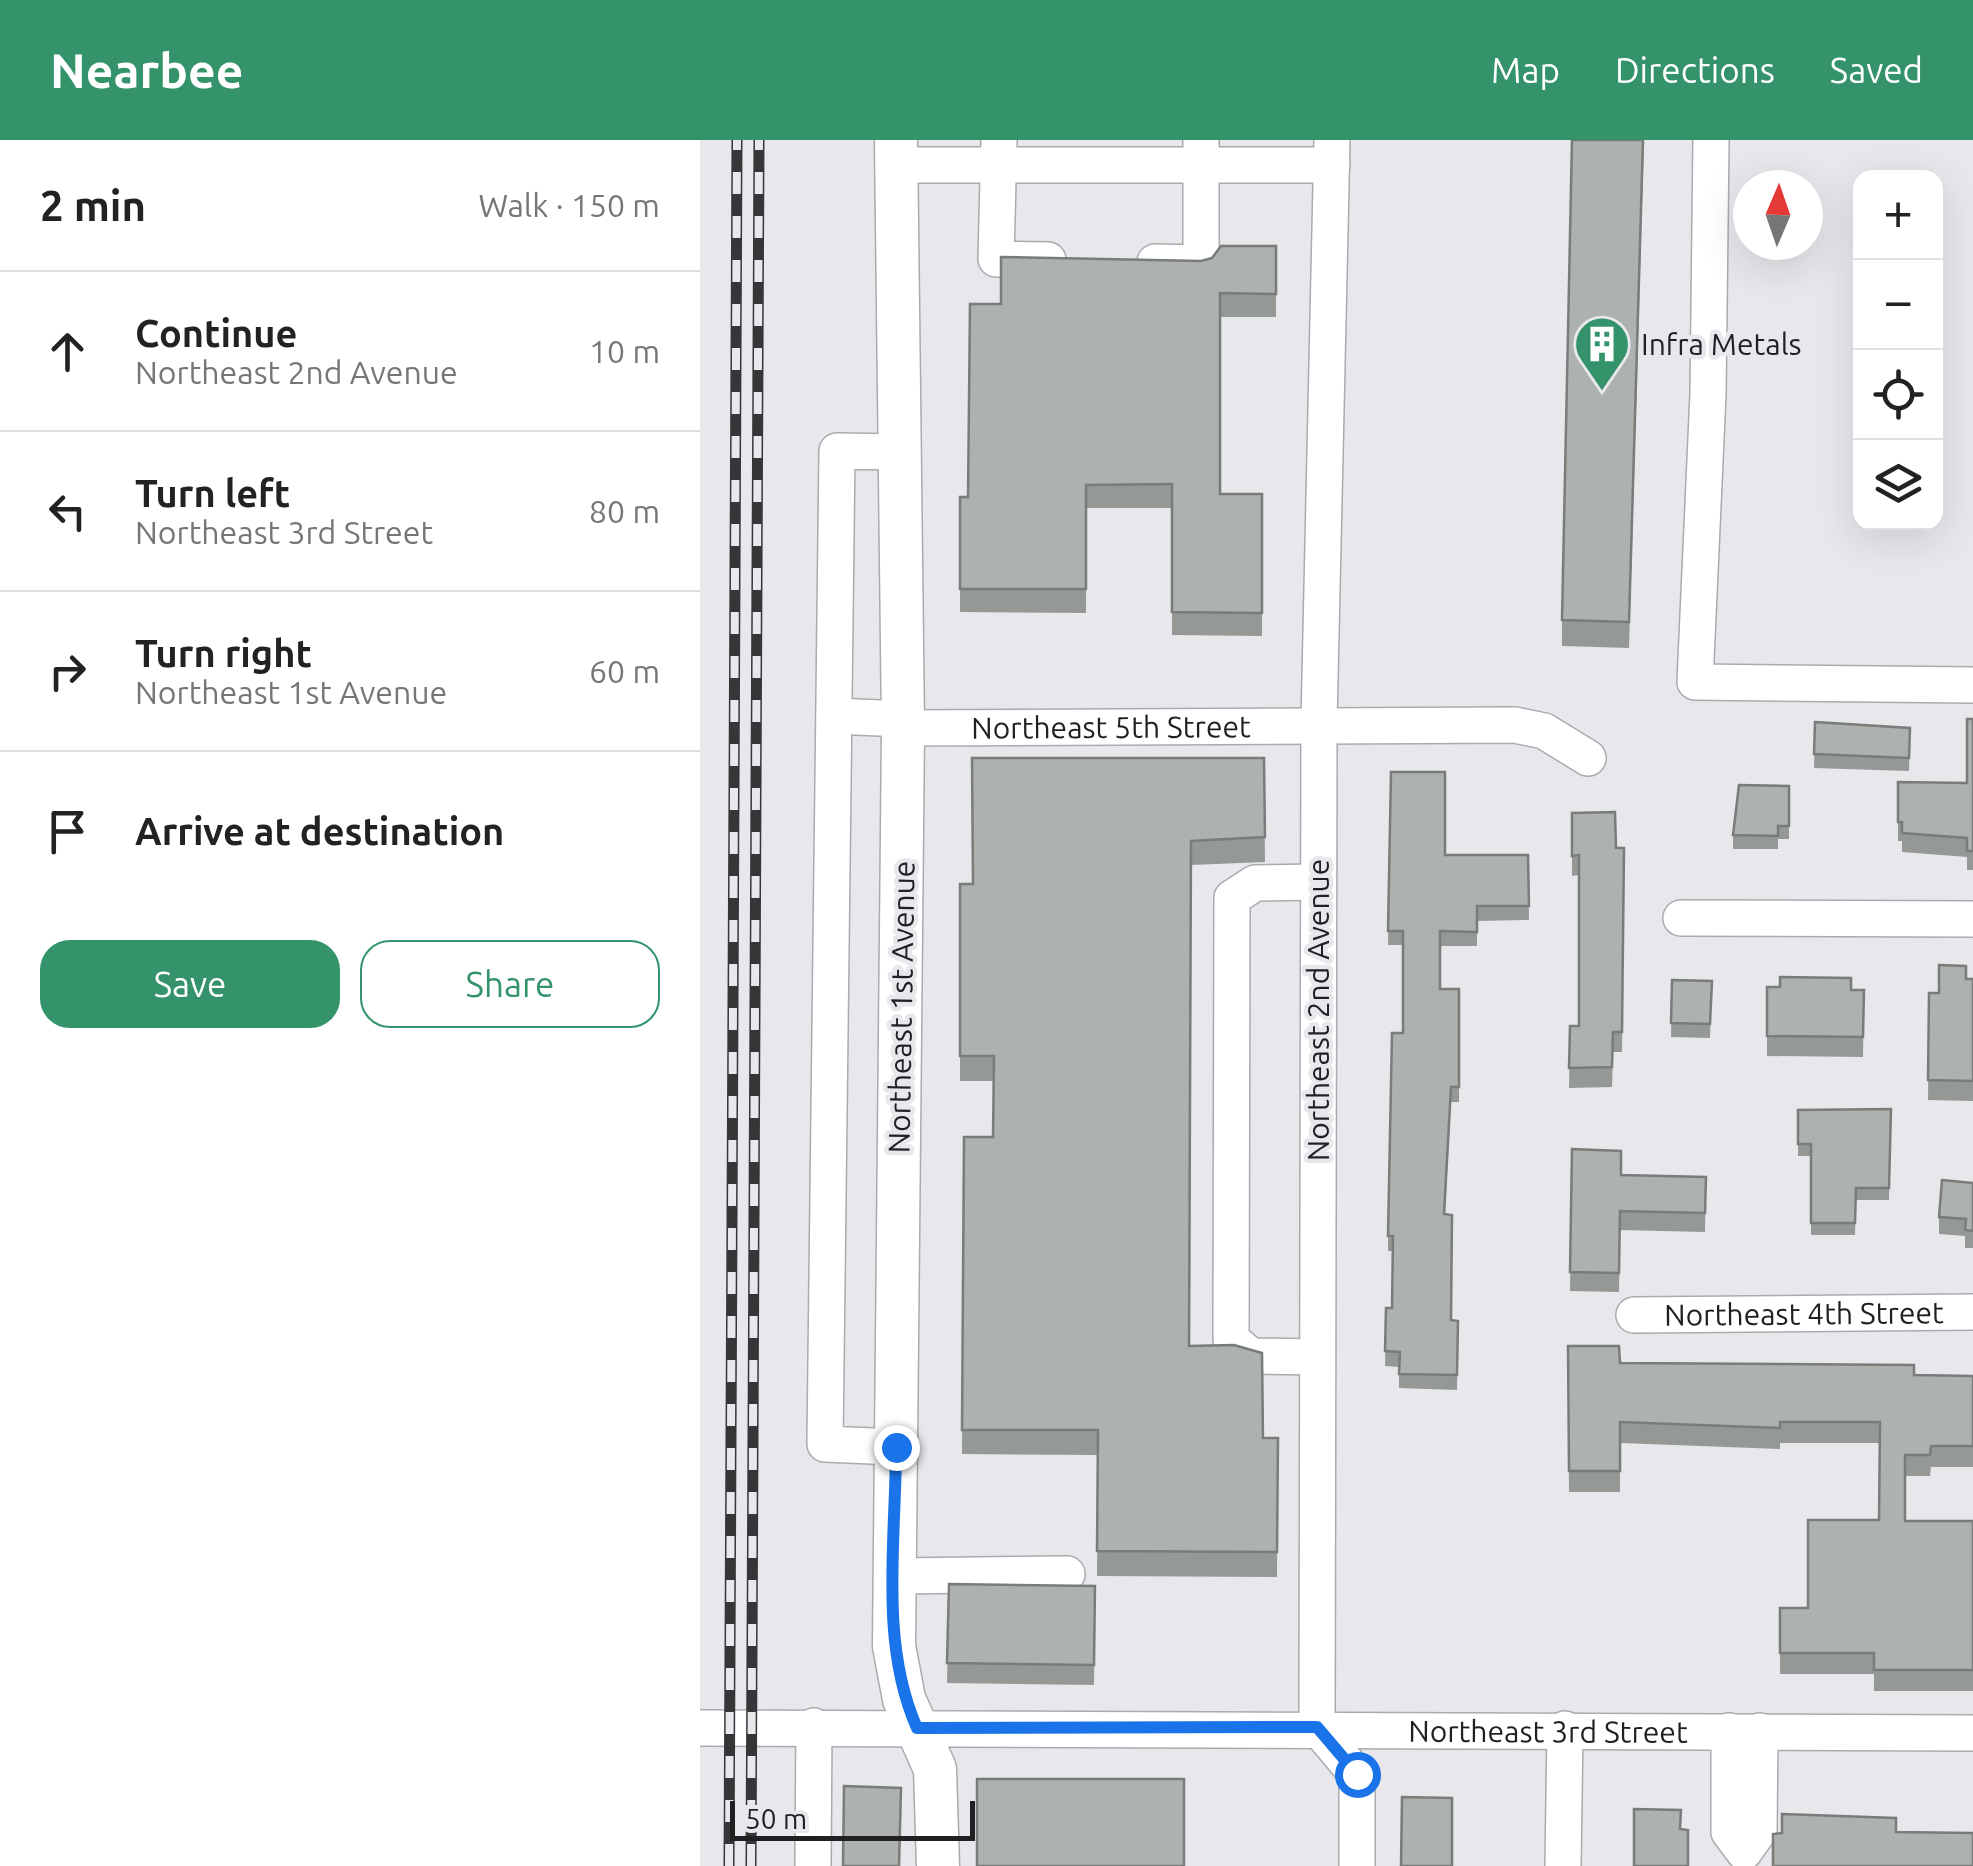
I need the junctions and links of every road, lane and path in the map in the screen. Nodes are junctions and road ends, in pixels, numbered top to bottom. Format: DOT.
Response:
graph roads {
  1 [pos="1711,140"];
  2 [pos="896,152"];
  3 [pos="1332,153"];
  4 [pos="998,154"];
  5 [pos="1201,154"];
  6 [pos="1089,260"];
  7 [pos="1126,262"];
  8 [pos="900,452"];
  9 [pos="1973,685"];
  10 [pos="834,716"];
  11 [pos="903,723"];
  12 [pos="1319,723"];
  13 [pos="1588,758"];
  14 [pos="1318,882"];
  15 [pos="1681,918"];
  16 [pos="1973,918"];
  17 [pos="1973,1312"];
  18 [pos="1634,1315"];
  19 [pos="1318,1357"];
  20 [pos="896,1447"];
  21 [pos="1066,1574"];
  22 [pos="895,1576"];
  23 [pos="814,1726"];
  24 [pos="1317,1727"];
  25 [pos="700,1728"];
  26 [pos="917,1728"];
  27 [pos="1565,1730"];
  28 [pos="1744,1731"];
  29 [pos="1973,1733"];
  30 [pos="1744,1859"];
  31 [pos="813,1866"];
  32 [pos="938,1866"];
  33 [pos="1357,1866"];
  34 [pos="1563,1866"];
  1 -- 9 [label="street"];
  2 -- 4 [label="street"];
  2 -- 8 [label="main road, Northeast 1st Avenue"];
  3 -- 5 [label="street"];
  3 -- 12 [label="street, Northeast 2nd Avenue"];
  4 -- 5 [label="street"];
  4 -- 6 [label="street"];
  5 -- 7 [label="street"];
  8 -- 10 [label="street"];
  8 -- 11 [label="main road, Northeast 1st Avenue"];
  10 -- 11 [label="street, Northeast 5th Street"];
  10 -- 20 [label="street"];
  11 -- 12 [label="street, Northeast 5th Street"];
  11 -- 20 [label="main road, Northeast 1st Avenue"];
  12 -- 13 [label="street, Northeast 5th Street"];
  12 -- 14 [label="street, Northeast 2nd Avenue"];
  14 -- 19 [label="street, Northeast 2nd Avenue"];
  14 -- 19 [label="street"];
  15 -- 16 [label="street"];
  17 -- 18 [label="street, Northeast 4th Street"];
  19 -- 24 [label="street, Northeast 2nd Avenue"];
  20 -- 22 [label="main road, Northeast 1st Avenue"];
  21 -- 22 [label="street"];
  22 -- 26 [label="main road, Northeast 1st Avenue"];
  23 -- 25 [label="street, Northeast 3rd Street"];
  23 -- 26 [label="street, Northeast 3rd Street"];
  23 -- 31 [label="street"];
  24 -- 26 [label="street, Northeast 3rd Street"];
  24 -- 27 [label="street, Northeast 3rd Street"];
  24 -- 33 [label="street"];
  26 -- 32 [label="main road, Northeast 1st Avenue"];
  27 -- 28 [label="street, Northeast 3rd Street"];
  27 -- 34 [label="street"];
  28 -- 29 [label="street, Northeast 3rd Street"];
  28 -- 30 [label="street"];
}
